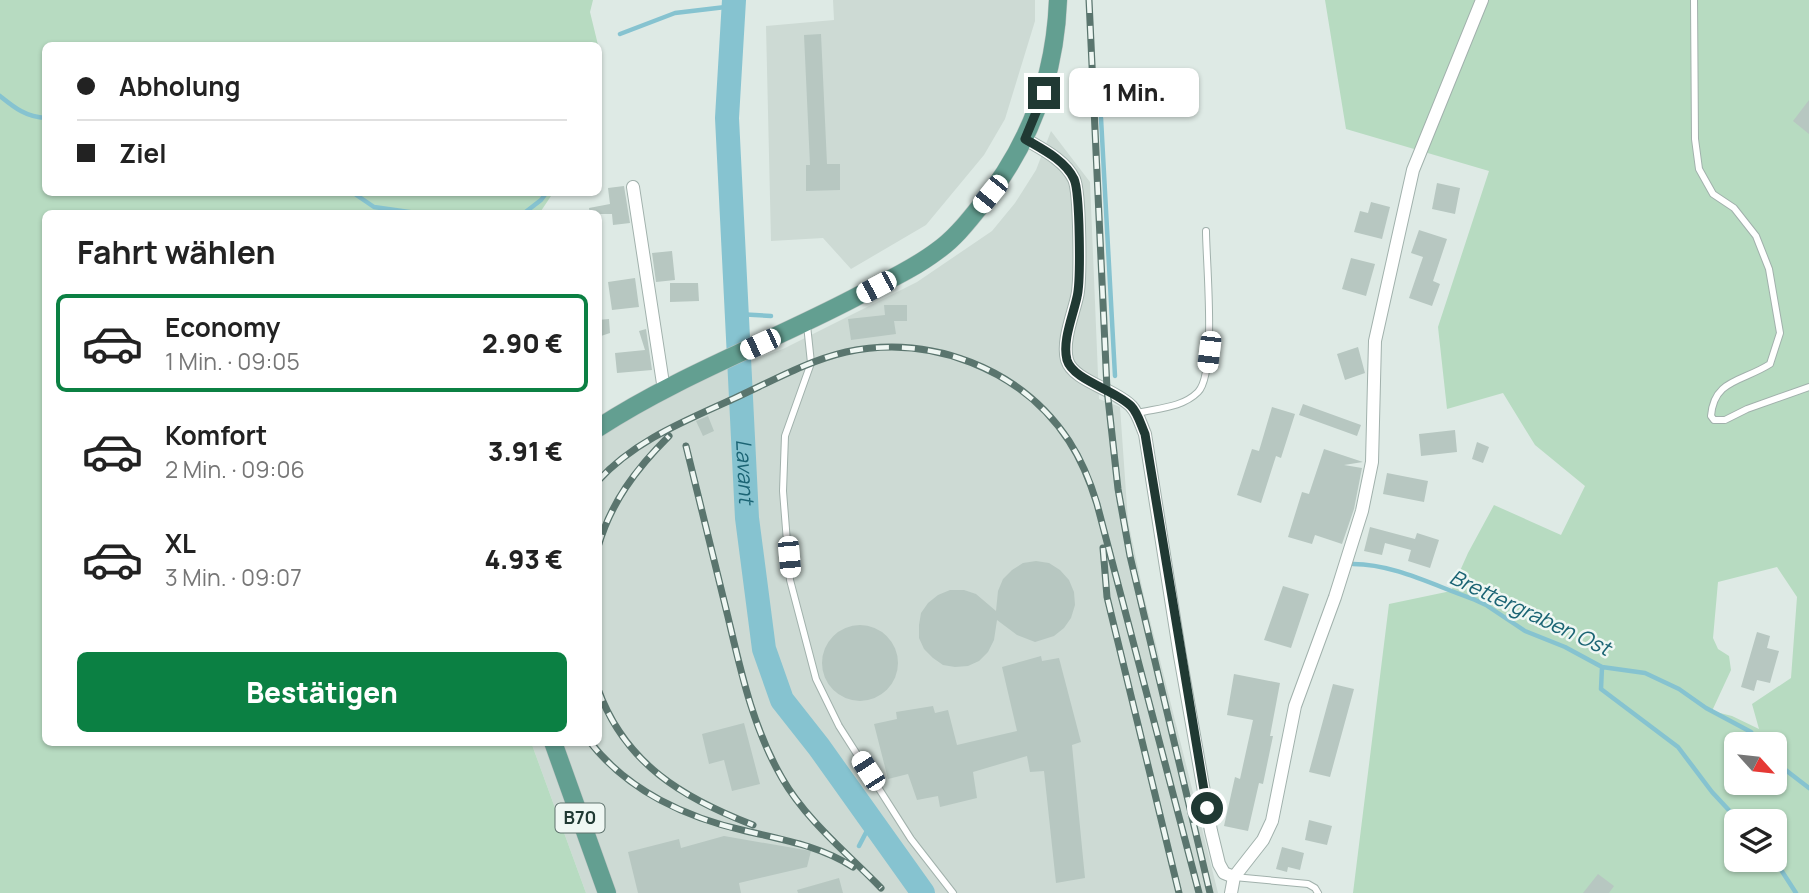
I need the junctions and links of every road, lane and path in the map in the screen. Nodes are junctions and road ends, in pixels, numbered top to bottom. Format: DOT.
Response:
graph roads {
  1 [pos="1058,0"];
  2 [pos="1482,0"];
  3 [pos="1695,0"];
  4 [pos="1025,139"];
  5 [pos="633,187"];
  6 [pos="1206,230"];
  7 [pos="807,323"];
  8 [pos="1809,387"];
  9 [pos="664,390"];
  10 [pos="1137,413"];
  11 [pos="602,425"];
  12 [pos="554,746"];
  13 [pos="1234,877"];
  14 [pos="607,893"];
  15 [pos="953,893"];
  16 [pos="1231,893"];
  17 [pos="1318,893"];
  1 -- 4 [label="main road"];
  2 -- 13 [label="street"];
  3 -- 8 [label="lane"];
  4 -- 7 [label="main road"];
  4 -- 10 [label="street"];
  5 -- 9 [label="street"];
  6 -- 10 [label="lane"];
  7 -- 9 [label="main road"];
  7 -- 15 [label="lane"];
  9 -- 11 [label="main road"];
  10 -- 13 [label="street"];
  12 -- 14 [label="main road, B70"];
  13 -- 16 [label="street"];
  13 -- 17 [label="lane"];
}
